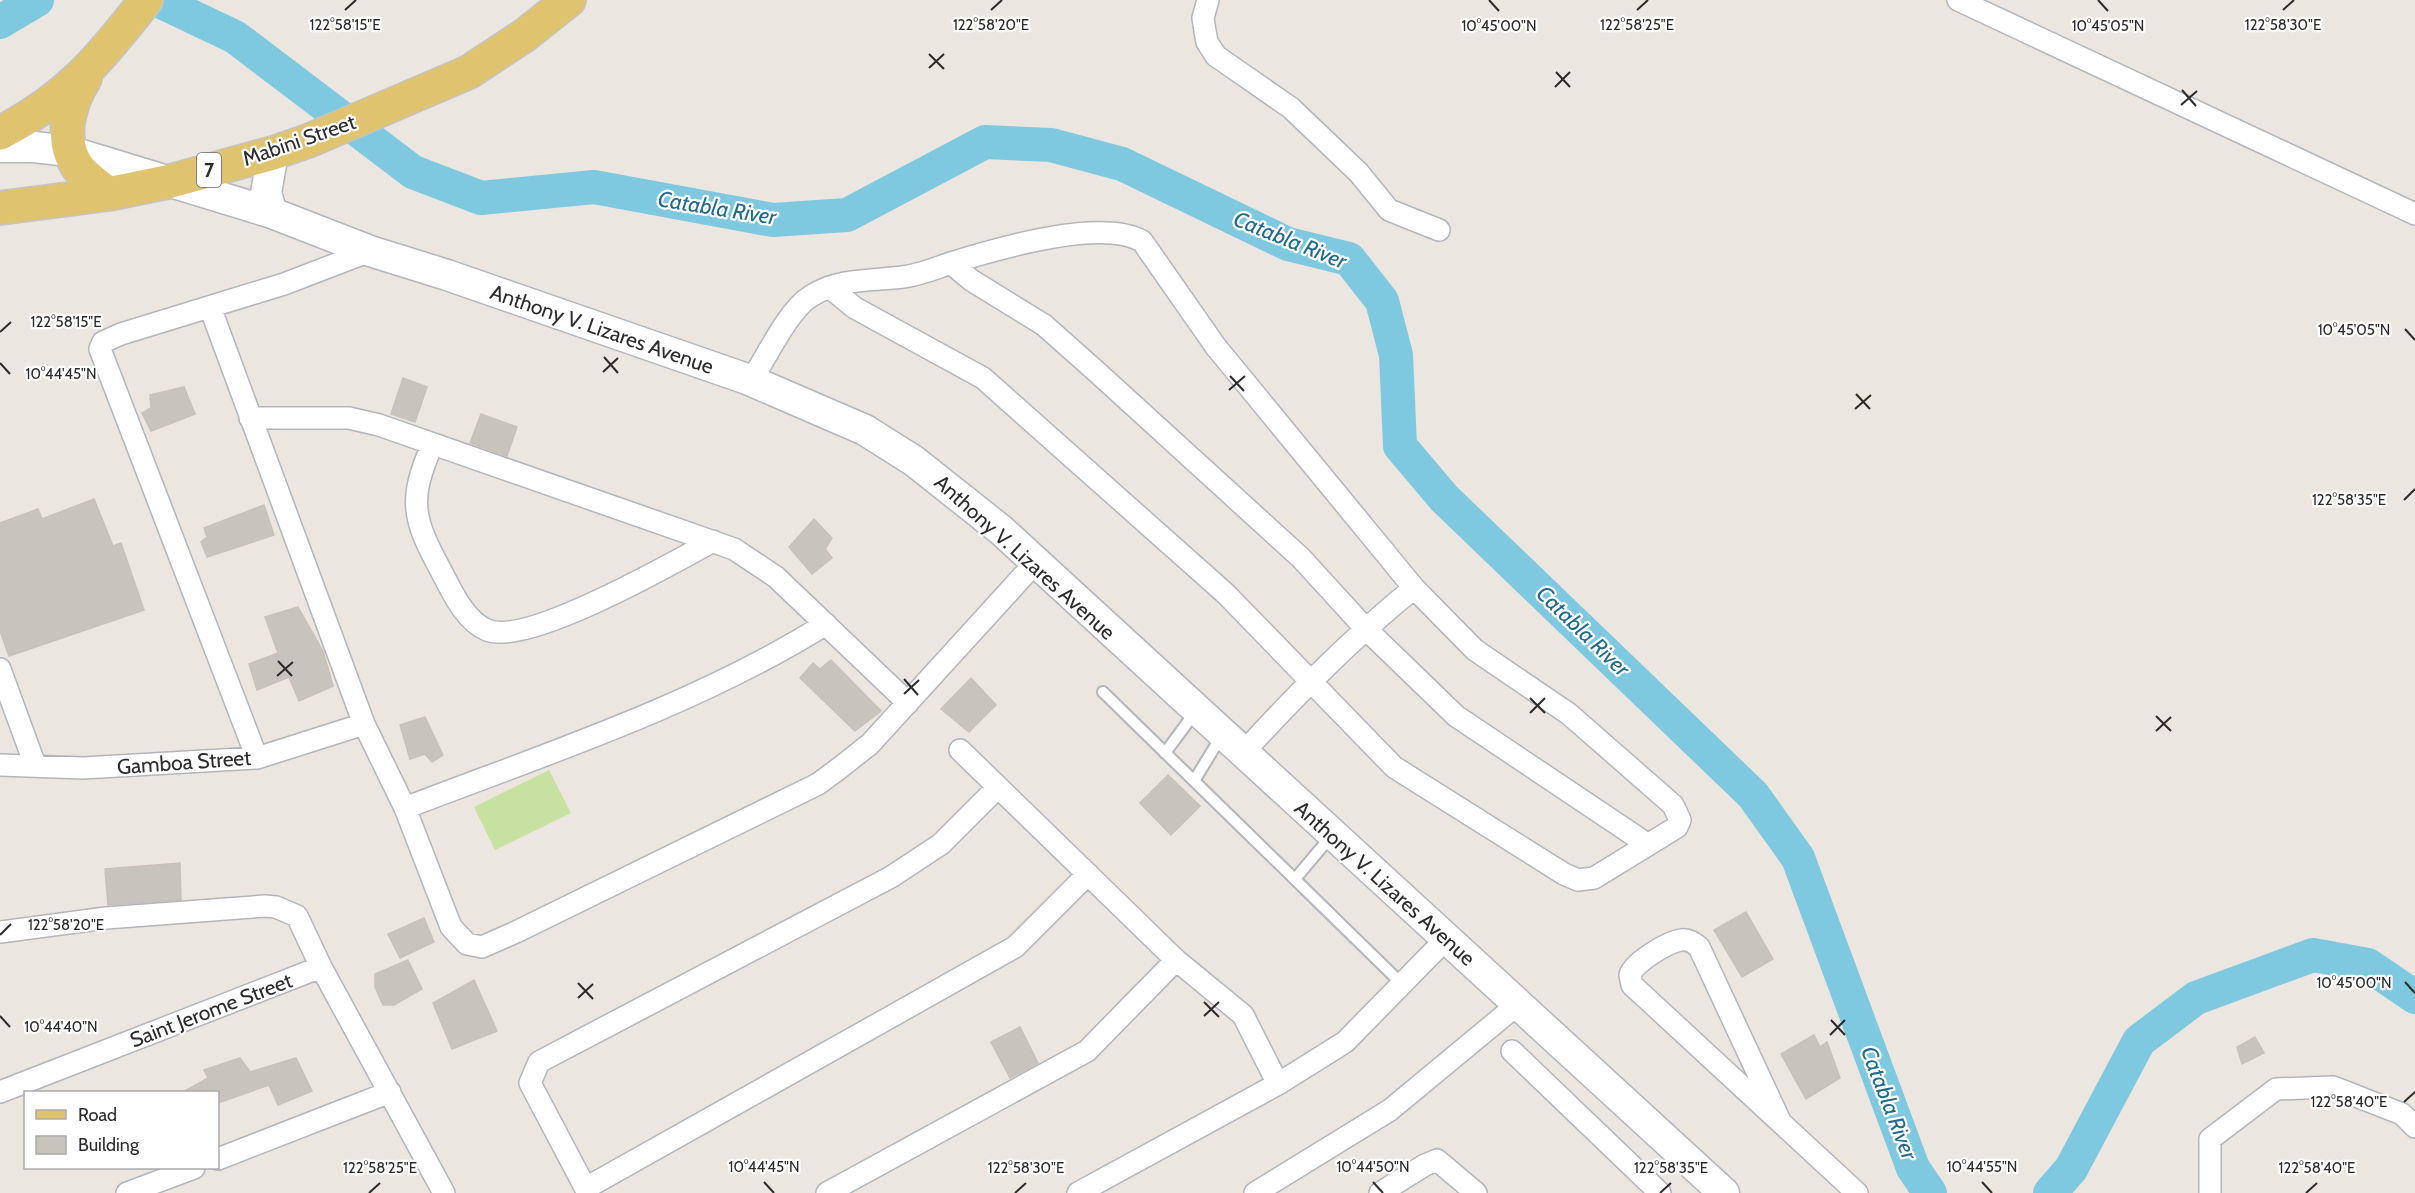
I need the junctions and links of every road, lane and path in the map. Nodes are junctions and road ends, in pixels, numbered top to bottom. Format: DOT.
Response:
graph roads {
  1 [pos="569,0"];
  2 [pos="1208,0"];
  3 [pos="1958,0"];
  4 [pos="136,12"];
  5 [pos="94,64"];
  6 [pos="0,133"];
  7 [pos="0,147"];
  8 [pos="69,151"];
  9 [pos="273,153"];
  10 [pos="167,182"];
  11 [pos="108,194"];
  12 [pos="0,208"];
  13 [pos="272,213"];
  14 [pos="2415,214"];
  15 [pos="1439,230"];
  16 [pos="370,251"];
  17 [pos="951,263"];
  18 [pos="829,287"];
  19 [pos="210,306"];
  20 [pos="751,381"];
  21 [pos="250,418"];
  22 [pos="432,445"];
  23 [pos="713,541"];
  24 [pos="1035,563"];
  25 [pos="1414,588"];
  26 [pos="826,624"];
  27 [pos="1365,628"];
  28 [pos="0,669"];
  29 [pos="1309,681"];
  30 [pos="1103,692"];
  31 [pos="908,703"];
  32 [pos="1196,711"];
  33 [pos="364,724"];
  34 [pos="1232,744"];
  35 [pos="960,750"];
  36 [pos="1165,753"];
  37 [pos="257,758"];
  38 [pos="0,765"];
  39 [pos="35,765"];
  40 [pos="1194,781"];
  41 [pos="998,787"];
  42 [pos="405,808"];
  43 [pos="1332,835"];
  44 [pos="1647,844"];
  45 [pos="1088,874"];
  46 [pos="1295,879"];
  47 [pos="0,932"];
  48 [pos="1446,939"];
  49 [pos="1176,960"];
  50 [pos="321,967"];
  51 [pos="1401,984"];
  52 [pos="1518,1004"];
  53 [pos="1512,1051"];
  54 [pos="1278,1084"];
  55 [pos="0,1092"];
  56 [pos="390,1092"];
  57 [pos="1780,1121"];
  58 [pos="2415,1127"];
  59 [pos="219,1159"];
  60 [pos="189,1169"];
  61 [pos="587,1191"];
  62 [pos="127,1193"];
  63 [pos="444,1193"];
  64 [pos="827,1193"];
  65 [pos="1078,1193"];
  66 [pos="1255,1193"];
  67 [pos="1380,1193"];
  68 [pos="1476,1193"];
  69 [pos="1660,1193"];
  70 [pos="1724,1193"];
  71 [pos="1857,1193"];
  72 [pos="2210,1193"];
  1 -- 9 [label="main road, Mabini Street / 7"];
  2 -- 15 [label="street"];
  3 -- 14 [label="street"];
  4 -- 5 [label="main road"];
  5 -- 6 [label="main road"];
  5 -- 8 [label="main road"];
  7 -- 8 [label="main road, Anthony V. Lizares Avenue"];
  8 -- 10 [label="main road, Anthony V. Lizares Avenue"];
  8 -- 11 [label="main road"];
  9 -- 10 [label="main road, Mabini Street / 7"];
  9 -- 13 [label="main road"];
  10 -- 11 [label="main road, Mabini Street / 7"];
  10 -- 13 [label="main road, Anthony V. Lizares Avenue"];
  11 -- 12 [label="main road, Mabini Street / 7"];
  13 -- 16 [label="main road, Anthony V. Lizares Avenue"];
  16 -- 19 [label="street"];
  16 -- 20 [label="main road, Anthony V. Lizares Avenue"];
  17 -- 18 [label="street"];
  17 -- 25 [label="street"];
  17 -- 27 [label="street"];
  18 -- 20 [label="street"];
  18 -- 29 [label="street"];
  19 -- 21 [label="street"];
  19 -- 37 [label="street"];
  20 -- 24 [label="main road, Anthony V. Lizares Avenue"];
  21 -- 22 [label="street"];
  21 -- 33 [label="street"];
  22 -- 23 [label="street"];
  22 -- 23 [label="street"];
  23 -- 26 [label="street"];
  24 -- 31 [label="street"];
  24 -- 32 [label="main road, Anthony V. Lizares Avenue"];
  25 -- 27 [label="street"];
  25 -- 44 [label="street"];
  26 -- 31 [label="street"];
  26 -- 42 [label="street"];
  27 -- 29 [label="street"];
  27 -- 44 [label="street"];
  28 -- 39 [label="street"];
  29 -- 34 [label="street"];
  29 -- 44 [label="street"];
  30 -- 36 [label="lane"];
  31 -- 42 [label="street"];
  32 -- 34 [label="main road, Anthony V. Lizares Avenue"];
  32 -- 36 [label="lane"];
  33 -- 37 [label="street, Gamboa Street"];
  33 -- 42 [label="street"];
  34 -- 40 [label="lane"];
  34 -- 43 [label="main road, Anthony V. Lizares Avenue"];
  35 -- 41 [label="street"];
  36 -- 40 [label="lane"];
  37 -- 39 [label="street, Gamboa Street"];
  38 -- 39 [label="street, Gamboa Street"];
  40 -- 46 [label="lane"];
  41 -- 45 [label="street"];
  41 -- 61 [label="street"];
  43 -- 46 [label="lane"];
  43 -- 48 [label="main road, Anthony V. Lizares Avenue"];
  45 -- 49 [label="street"];
  45 -- 61 [label="street"];
  46 -- 51 [label="lane"];
  47 -- 50 [label="street"];
  48 -- 51 [label="street"];
  48 -- 52 [label="main road, Anthony V. Lizares Avenue"];
  49 -- 54 [label="street"];
  49 -- 64 [label="street"];
  50 -- 55 [label="street, Saint Jerome Street"];
  50 -- 56 [label="street"];
  51 -- 54 [label="street"];
  52 -- 66 [label="street"];
  52 -- 70 [label="main road, Anthony V. Lizares Avenue"];
  53 -- 69 [label="street"];
  54 -- 65 [label="street"];
  56 -- 59 [label="street"];
  56 -- 63 [label="street"];
  57 -- 57 [label="street"];
  57 -- 71 [label="street"];
  58 -- 72 [label="street"];
  60 -- 62 [label="street"];
  67 -- 68 [label="street"];
}
